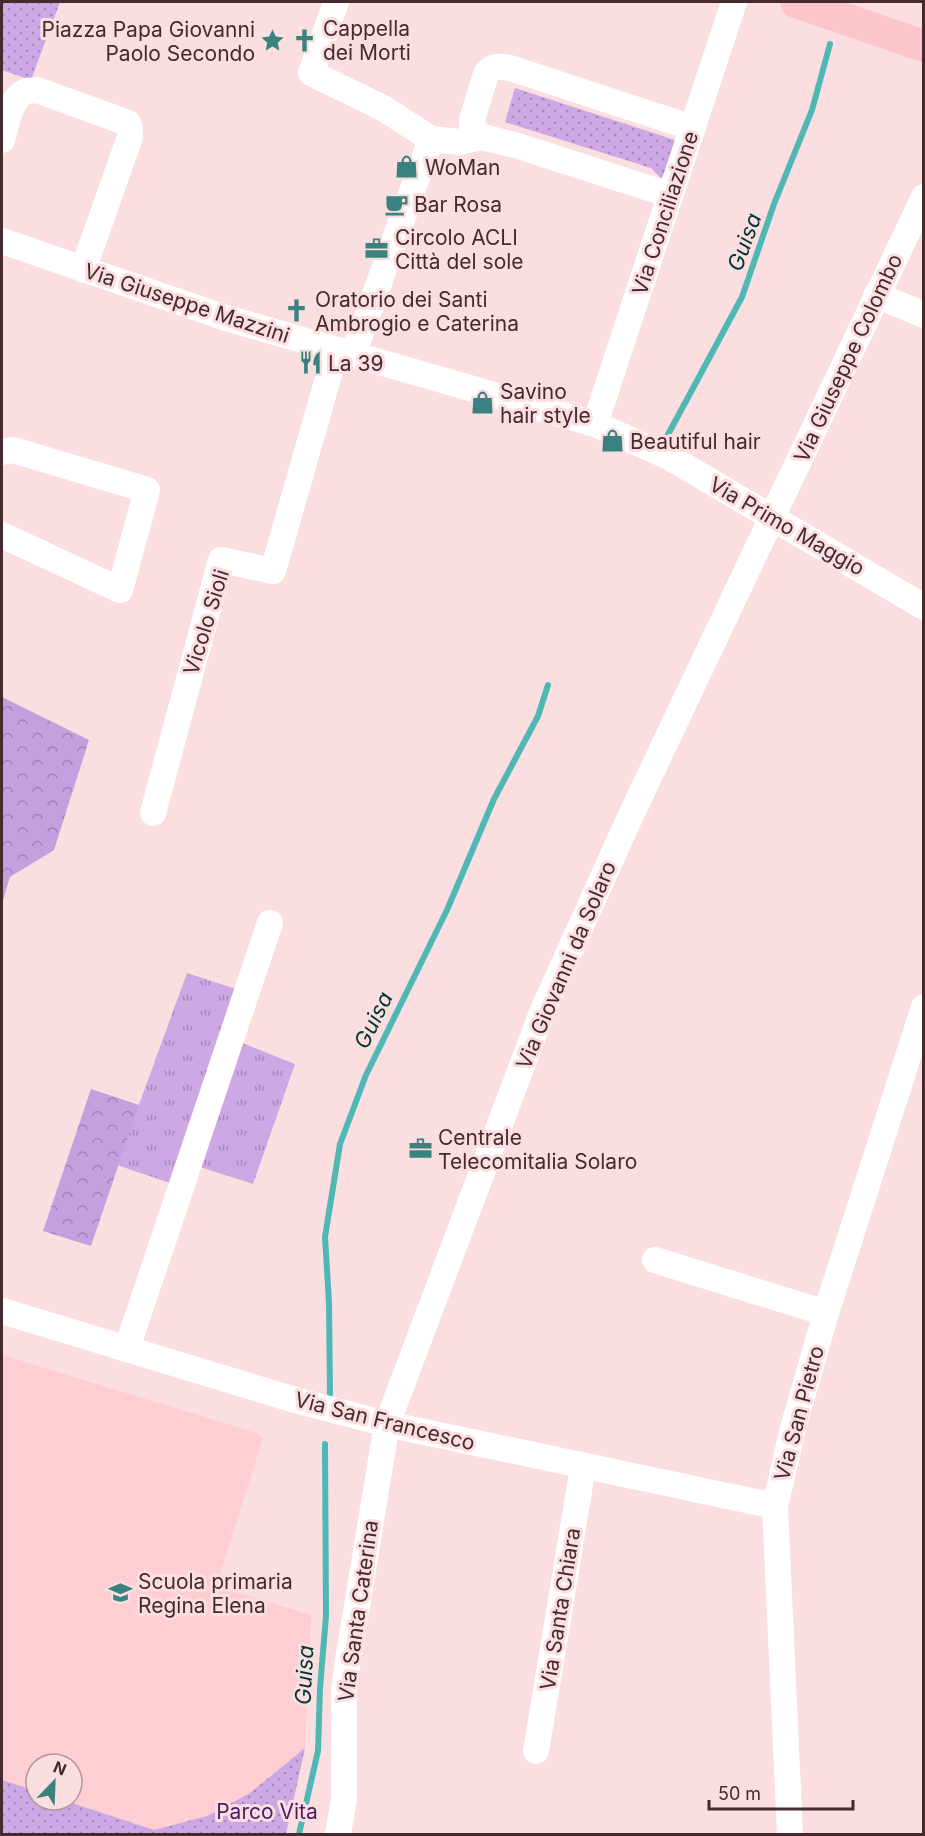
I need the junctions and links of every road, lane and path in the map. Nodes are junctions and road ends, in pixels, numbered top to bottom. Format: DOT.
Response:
graph roads {
  1 [pos="336,2"];
  2 [pos="734,2"];
  3 [pos="796,2"];
  4 [pos="924,46"];
  5 [pos="693,128"];
  6 [pos="482,137"];
  7 [pos="431,139"];
  8 [pos="2,140"];
  9 [pos="670,195"];
  10 [pos="924,198"];
  11 [pos="2,241"];
  12 [pos="83,270"];
  13 [pos="876,295"];
  14 [pos="924,315"];
  15 [pos="344,352"];
  16 [pos="595,424"];
  17 [pos="648,448"];
  18 [pos="2,452"];
  19 [pos="772,518"];
  20 [pos="2,535"];
  21 [pos="924,607"];
  22 [pos="153,813"];
  23 [pos="270,923"];
  24 [pos="924,1007"];
  25 [pos="655,1260"];
  26 [pos="2,1311"];
  27 [pos="826,1313"];
  28 [pos="127,1348"];
  29 [pos="387,1424"];
  30 [pos="583,1467"];
  31 [pos="775,1506"];
  32 [pos="536,1752"];
  33 [pos="338,1834"];
  34 [pos="790,1834"];
  1 -- 7 [label="street"];
  2 -- 5 [label="street, Via Conciliazione"];
  3 -- 4 [label="main road"];
  5 -- 6 [label="street"];
  5 -- 9 [label="street, Via Conciliazione"];
  6 -- 7 [label="street"];
  6 -- 9 [label="street"];
  7 -- 15 [label="street"];
  8 -- 12 [label="street"];
  9 -- 16 [label="street, Via Conciliazione"];
  10 -- 13 [label="street, Via Giuseppe Colombo"];
  11 -- 12 [label="street, Via Giuseppe Mazzini"];
  12 -- 15 [label="street, Via Giuseppe Mazzini"];
  13 -- 14 [label="street"];
  13 -- 19 [label="street, Via Giuseppe Colombo"];
  15 -- 16 [label="street, Via Giuseppe Mazzini"];
  15 -- 22 [label="street, Vicolo Sioli"];
  16 -- 17 [label="street, Via Giuseppe Mazzini"];
  17 -- 19 [label="street, Via Primo Maggio"];
  18 -- 20 [label="street"];
  19 -- 21 [label="street, Via Primo Maggio"];
  19 -- 29 [label="street, Via Giovanni da Solaro"];
  23 -- 28 [label="street"];
  24 -- 27 [label="street, Via San Pietro"];
  25 -- 27 [label="street"];
  26 -- 28 [label="street, Via San Francesco"];
  27 -- 31 [label="street, Via San Pietro"];
  28 -- 29 [label="street, Via San Francesco"];
  29 -- 30 [label="street, Via San Francesco"];
  29 -- 33 [label="street, Via Santa Caterina"];
  30 -- 31 [label="street, Via San Francesco"];
  30 -- 32 [label="street, Via Santa Chiara"];
  31 -- 34 [label="street, Via San Pietro"];
}
